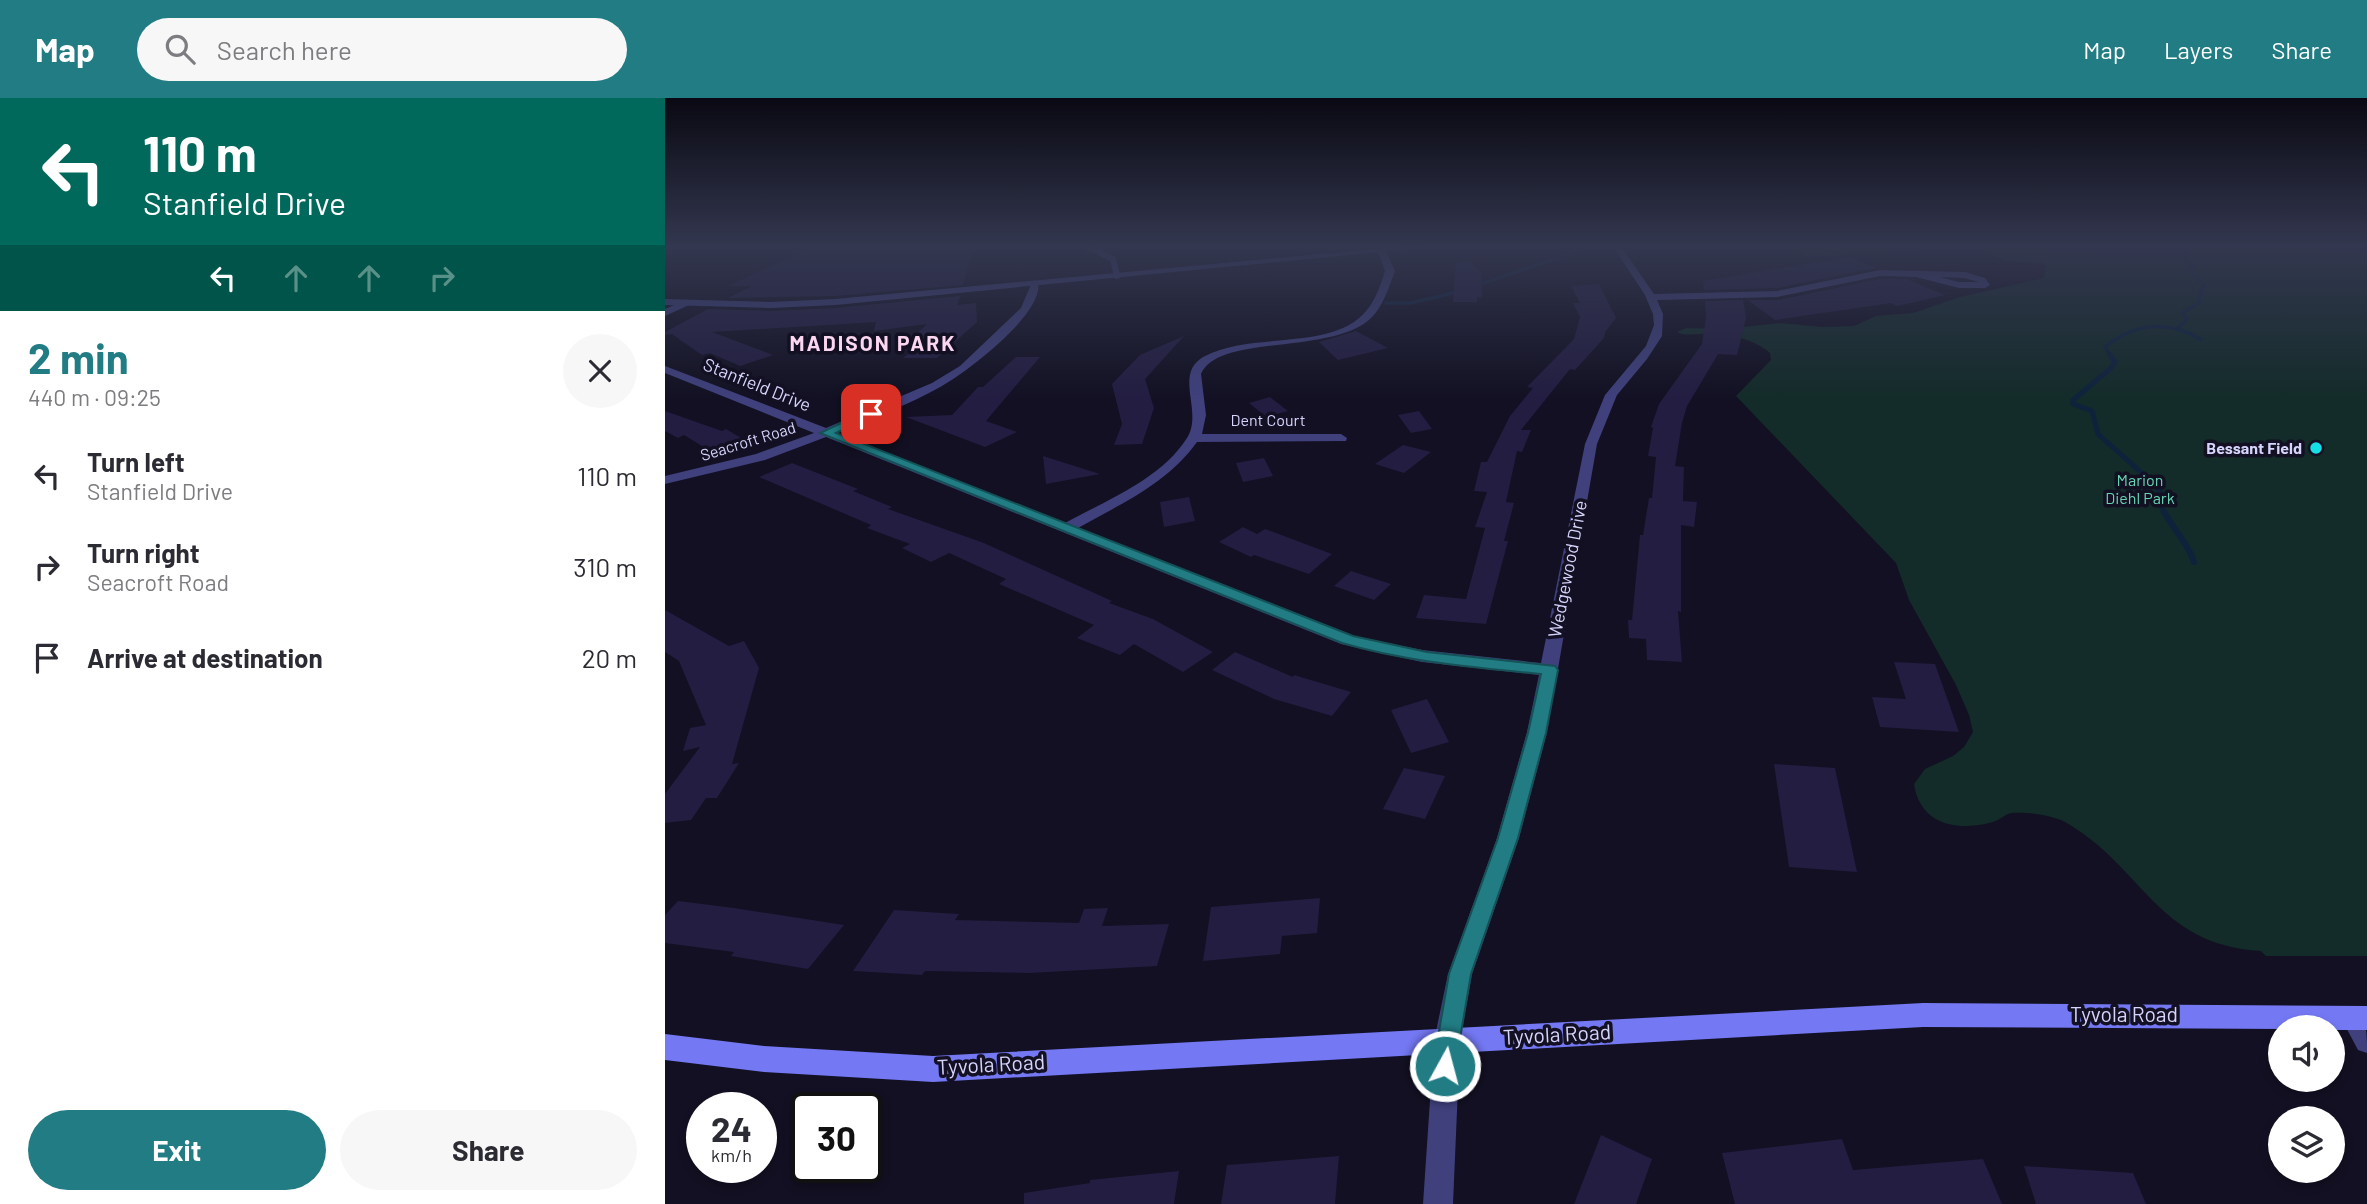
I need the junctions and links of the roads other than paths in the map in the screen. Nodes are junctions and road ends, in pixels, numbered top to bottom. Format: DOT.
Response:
graph roads {
  1 [pos="895,297"];
  2 [pos="1032,297"];
  3 [pos="1377,297"];
  4 [pos="1651,297"];
  5 [pos="1667,297"];
  6 [pos="665,302"];
  7 [pos="686,303"];
  8 [pos="665,313"];
  9 [pos="665,369"];
  10 [pos="826,433"];
  11 [pos="1195,438"];
  12 [pos="1341,438"];
  13 [pos="665,480"];
  14 [pos="1066,528"];
  15 [pos="1550,670"];
  16 [pos="2361,1018"];
  17 [pos="1447,1041"];
  18 [pos="2367,1041"];
  19 [pos="665,1047"];
  20 [pos="1438,1204"];
  1 -- 7 [label="street"];
  2 -- 10 [label="street, Seacroft Road"];
  3 -- 11 [label="street"];
  4 -- 5 [label="street"];
  4 -- 15 [label="street, Wedgewood Drive"];
  6 -- 7 [label="street"];
  7 -- 8 [label="street"];
  9 -- 10 [label="street, Stanfield Drive"];
  10 -- 13 [label="street, Seacroft Road"];
  10 -- 14 [label="street, Stanfield Drive"];
  11 -- 12 [label="street, Dent Court"];
  11 -- 14 [label="street"];
  14 -- 15 [label="street, Stanfield Drive"];
  15 -- 17 [label="street, Wedgewood Drive"];
  16 -- 17 [label="main road, Tyvola Road"];
  16 -- 18 [label="street"];
  17 -- 19 [label="main road, Tyvola Road"];
  17 -- 20 [label="street, Wedgewood Drive"];
}
